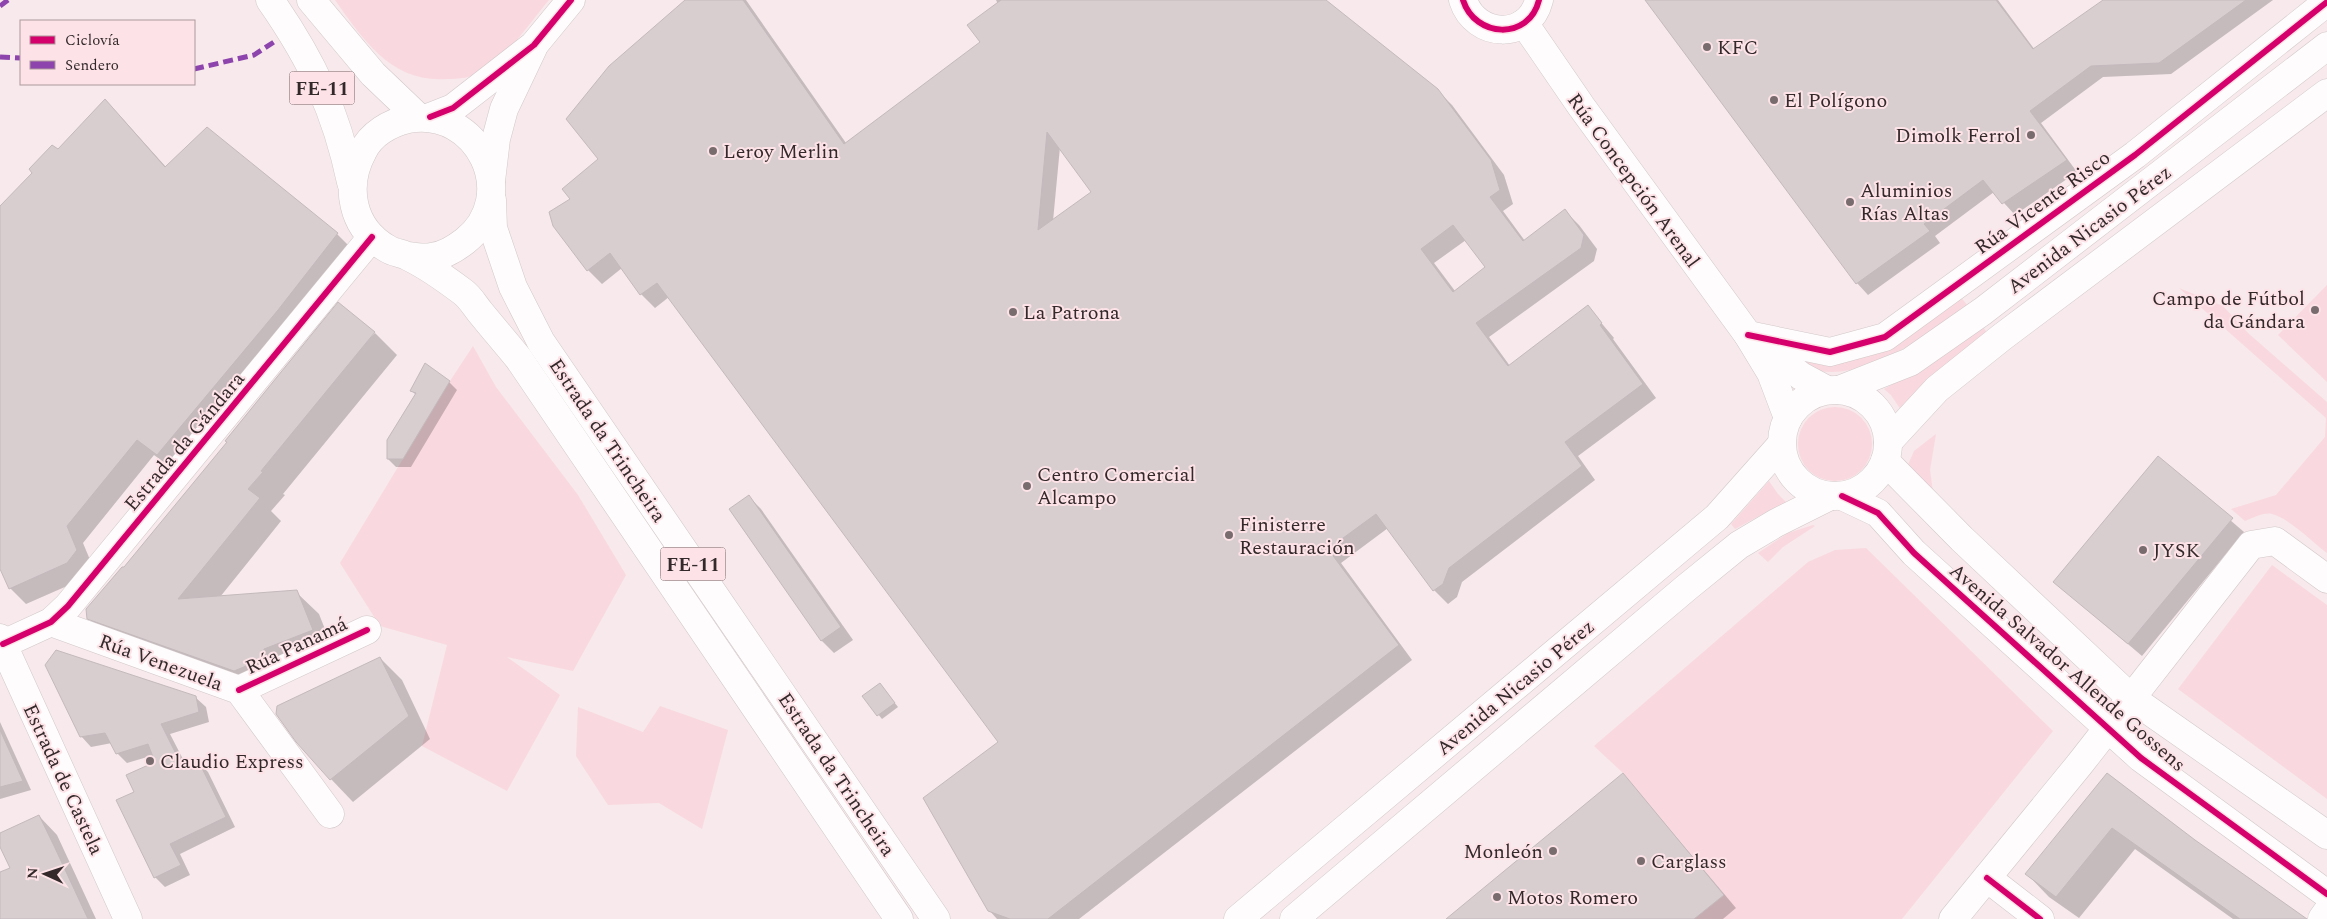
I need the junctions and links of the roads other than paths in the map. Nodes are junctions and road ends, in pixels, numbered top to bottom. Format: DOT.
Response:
graph roads {
  1 [pos="270,0"];
  2 [pos="311,0"];
  3 [pos="571,0"];
  4 [pos="1463,0"];
  5 [pos="1539,0"];
  6 [pos="2327,2"];
  7 [pos="1524,23"];
  8 [pos="534,45"];
  9 [pos="2327,46"];
  10 [pos="2327,93"];
  11 [pos="424,117"];
  12 [pos="352,185"];
  13 [pos="491,186"];
  14 [pos="372,237"];
  15 [pos="408,256"];
  16 [pos="1748,335"];
  17 [pos="1833,390"];
  18 [pos="1788,418"];
  19 [pos="1782,445"];
  20 [pos="1887,451"];
  21 [pos="1836,496"];
  22 [pos="2327,579"];
  23 [pos="51,622"];
  24 [pos="367,630"];
  25 [pos="1,641"];
  26 [pos="239,690"];
  27 [pos="2131,698"];
  28 [pos="2107,729"];
  29 [pos="330,814"];
  30 [pos="2327,835"];
  31 [pos="1987,878"];
  32 [pos="2327,894"];
  33 [pos="2327,912"];
  34 [pos="128,919"];
  35 [pos="899,919"];
  36 [pos="936,919"];
  37 [pos="1238,919"];
  38 [pos="1294,919"];
  39 [pos="1953,919"];
  40 [pos="2040,919"];
  41 [pos="2322,919"];
  1 -- 12 [label="main road, FE-11"];
  2 -- 11 [label="main road, FE-11"];
  3 -- 8 [label="main road"];
  4 -- 7 [label="main road"];
  5 -- 7 [label="main road"];
  6 -- 16 [label="main road, Rúa Vicente Risco"];
  7 -- 16 [label="main road, Rúa Concepción Arenal"];
  8 -- 11 [label="main road"];
  8 -- 13 [label="main road"];
  9 -- 17 [label="main road, Avenida Nicasio Pérez"];
  10 -- 20 [label="main road, Avenida Nicasio Pérez"];
  11 -- 12 [label="main road, FE-11"];
  11 -- 13 [label="main road, FE-11"];
  12 -- 14 [label="main road, FE-11"];
  13 -- 15 [label="main road, FE-11"];
  13 -- 36 [label="main road, Estrada da Trincheira / FE-11"];
  14 -- 15 [label="main road, FE-11"];
  14 -- 23 [label="main road, Estrada da Gándara"];
  15 -- 35 [label="main road, Estrada da Trincheira / FE-11"];
  16 -- 17 [label="main road"];
  16 -- 18 [label="main road"];
  17 -- 18 [label="main road"];
  17 -- 20 [label="main road"];
  18 -- 19 [label="main road"];
  19 -- 21 [label="main road"];
  19 -- 37 [label="main road, Avenida Nicasio Pérez"];
  20 -- 21 [label="main road"];
  20 -- 27 [label="main road, Avenida Salvador Allende Gossens"];
  21 -- 28 [label="main road, Avenida Salvador Allende Gossens"];
  21 -- 38 [label="main road, Avenida Nicasio Pérez"];
  22 -- 27 [label="main road"];
  23 -- 25 [label="main road, Estrada da Gándara"];
  23 -- 26 [label="main road, Rúa Venezuela"];
  24 -- 26 [label="main road, Rúa Panamá"];
  25 -- 34 [label="main road, Estrada de Castela"];
  26 -- 29 [label="main road, Rúa Venezuela"];
  27 -- 28 [label="main road"];
  27 -- 30 [label="main road, Avenida Salvador Allende Gossens"];
  28 -- 31 [label="main road"];
  28 -- 32 [label="main road, Avenida Salvador Allende Gossens"];
  31 -- 39 [label="main road"];
  31 -- 40 [label="main road"];
  33 -- 41 [label="main road"];
}
